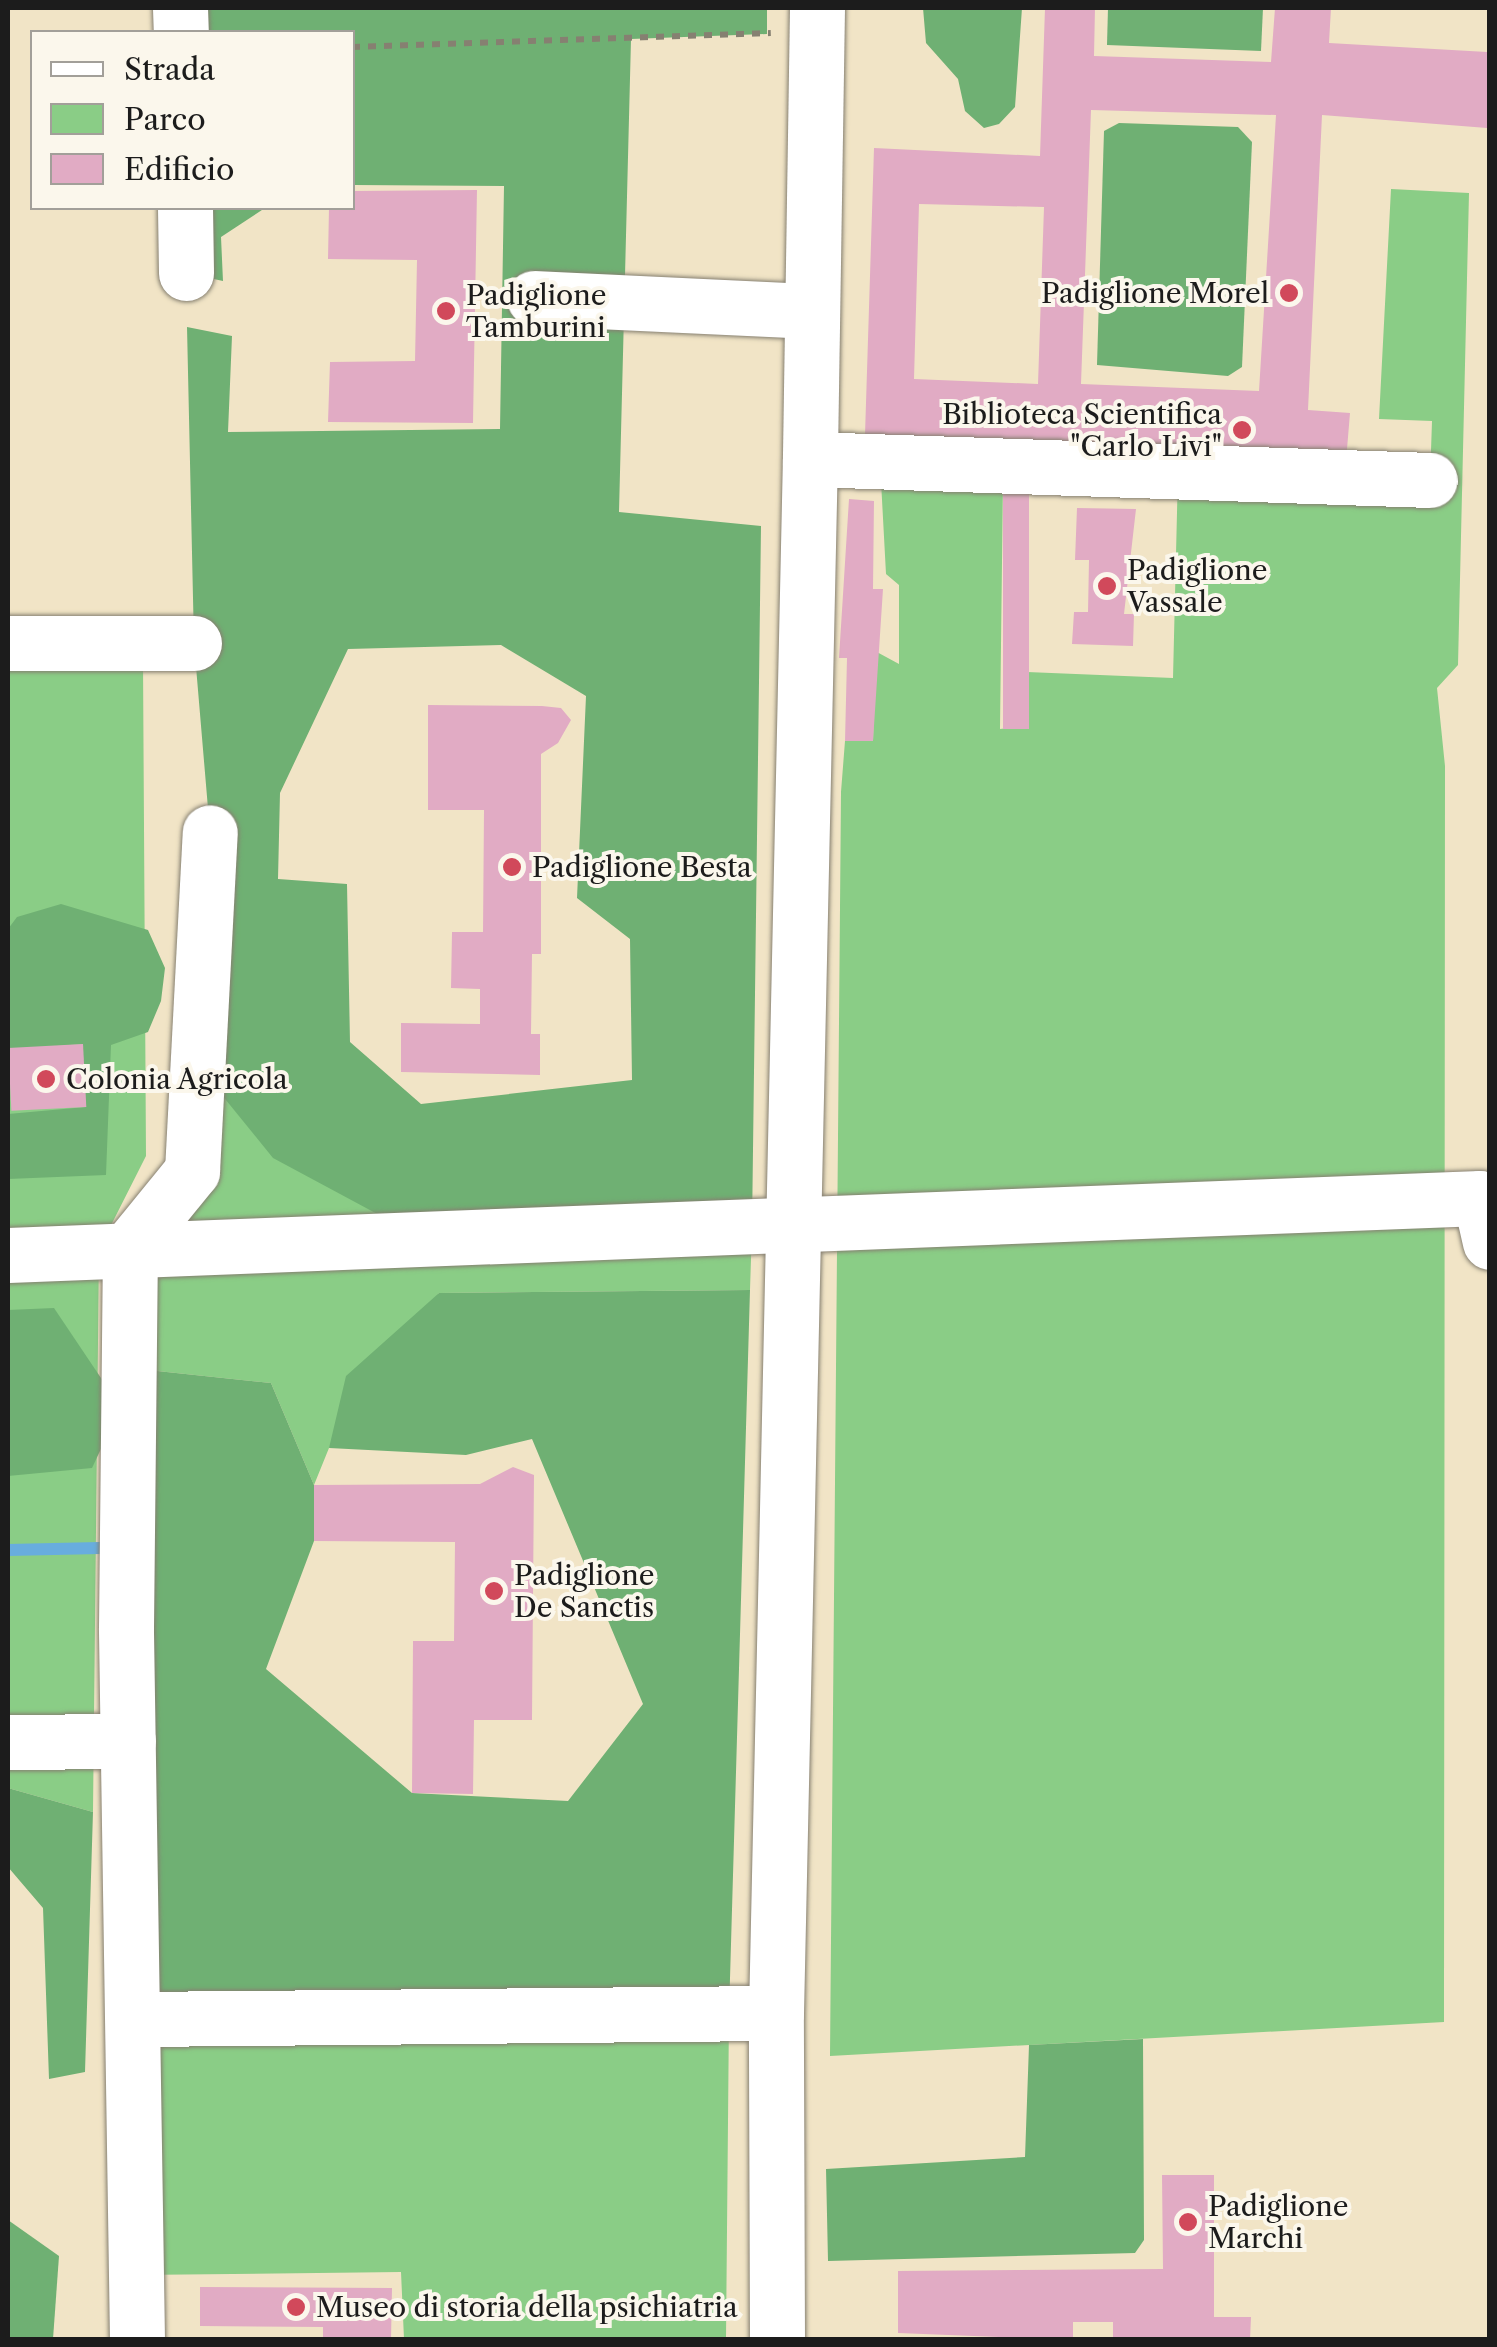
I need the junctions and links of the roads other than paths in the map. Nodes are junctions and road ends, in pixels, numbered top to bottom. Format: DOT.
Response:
graph roads {
  1 [pos="817,20"];
  2 [pos="184,210"];
  3 [pos="186,273"];
  4 [pos="534,298"];
  5 [pos="812,310"];
  6 [pos="810,458"];
  7 [pos="1430,480"];
  8 [pos="8,643"];
  9 [pos="194,643"];
  10 [pos="210,832"];
  11 [pos="796,1227"];
  12 [pos="1490,1242"];
  13 [pos="130,1247"];
  14 [pos="8,1255"];
  15 [pos="128,1740"];
  16 [pos="8,1742"];
  17 [pos="776,2013"];
  18 [pos="136,2019"];
  19 [pos="137,2340"];
  20 [pos="777,2340"];
  1 -- 5 [label="street"];
  2 -- 3 [label="street"];
  4 -- 5 [label="street"];
  5 -- 6 [label="street"];
  6 -- 7 [label="street"];
  6 -- 11 [label="street"];
  8 -- 9 [label="street"];
  10 -- 13 [label="street"];
  11 -- 12 [label="street"];
  11 -- 13 [label="street"];
  11 -- 17 [label="street"];
  13 -- 14 [label="street"];
  13 -- 15 [label="street"];
  15 -- 16 [label="street"];
  15 -- 18 [label="street"];
  17 -- 18 [label="street"];
  17 -- 20 [label="street"];
  18 -- 19 [label="street"];
}
